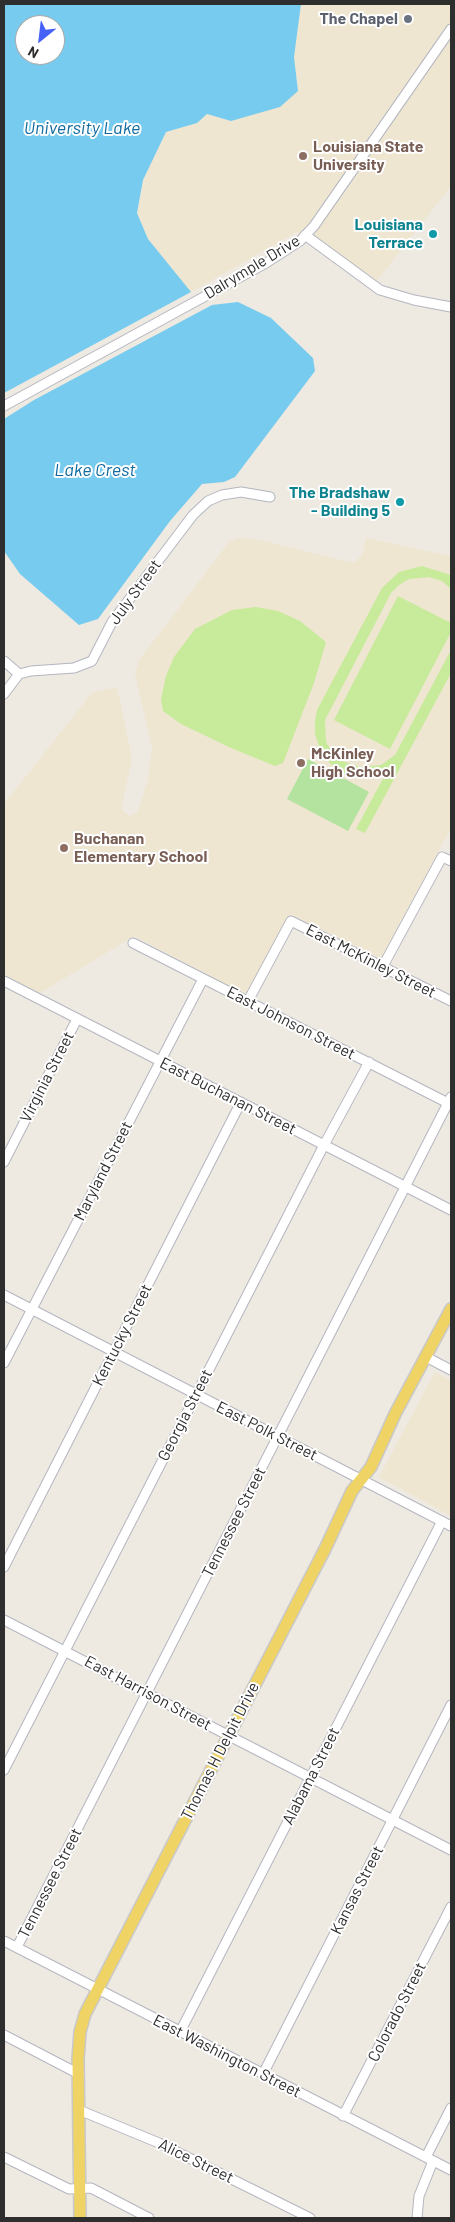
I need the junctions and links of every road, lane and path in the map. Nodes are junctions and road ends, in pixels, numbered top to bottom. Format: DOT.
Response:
graph roads {
  1 [pos="451,29"];
  2 [pos="306,235"];
  3 [pos="451,307"];
  4 [pos="4,406"];
  5 [pos="270,497"];
  6 [pos="4,661"];
  7 [pos="19,674"];
  8 [pos="4,694"];
  9 [pos="451,861"];
  10 [pos="133,943"];
  11 [pos="383,966"];
  12 [pos="203,979"];
  13 [pos="4,981"];
  14 [pos="248,1001"];
  15 [pos="451,1002"];
  16 [pos="77,1019"];
  17 [pos="160,1061"];
  18 [pos="369,1062"];
  19 [pos="450,1100"];
  20 [pos="241,1102"];
  21 [pos="324,1145"];
  22 [pos="4,1162"];
  23 [pos="406,1187"];
  24 [pos="451,1210"];
  25 [pos="4,1295"];
  26 [pos="32,1309"];
  27 [pos="451,1309"];
  28 [pos="113,1353"];
  29 [pos="426,1357"];
  30 [pos="4,1364"];
  31 [pos="451,1370"];
  32 [pos="195,1394"];
  33 [pos="277,1436"];
  34 [pos="361,1480"];
  35 [pos="442,1521"];
  36 [pos="451,1526"];
  37 [pos="4,1567"];
  38 [pos="4,1620"];
  39 [pos="65,1650"];
  40 [pos="148,1693"];
  41 [pos="451,1705"];
  42 [pos="228,1736"];
  43 [pos="4,1770"];
  44 [pos="310,1778"];
  45 [pos="392,1820"];
  46 [pos="451,1850"];
  47 [pos="451,1908"];
  48 [pos="4,1941"];
  49 [pos="17,1947"];
  50 [pos="98,1989"];
  51 [pos="180,2032"];
  52 [pos="4,2035"];
  53 [pos="79,2074"];
  54 [pos="263,2074"];
  55 [pos="451,2108"];
  56 [pos="79,2110"];
  57 [pos="343,2116"];
  58 [pos="4,2157"];
  59 [pos="430,2159"];
  60 [pos="451,2170"];
  61 [pos="80,2188"];
  62 [pos="80,2218"];
  63 [pos="149,2218"];
  64 [pos="310,2218"];
  65 [pos="417,2218"];
  1 -- 2 [label="street, Dalrymple Drive"];
  2 -- 3 [label="street"];
  2 -- 4 [label="street, Dalrymple Drive"];
  5 -- 7 [label="street, July Street"];
  6 -- 7 [label="street"];
  7 -- 8 [label="street"];
  9 -- 11 [label="street"];
  10 -- 12 [label="street, East Johnson Street"];
  11 -- 14 [label="street, East McKinley Street"];
  11 -- 15 [label="street, East McKinley Street"];
  12 -- 14 [label="street, East Johnson Street"];
  12 -- 17 [label="street, Maryland Street"];
  13 -- 16 [label="street, East Buchanan Street"];
  14 -- 18 [label="street, East Johnson Street"];
  16 -- 17 [label="street, East Buchanan Street"];
  16 -- 22 [label="street, Virginia Street"];
  17 -- 20 [label="street, East Buchanan Street"];
  17 -- 26 [label="street, Maryland Street"];
  18 -- 19 [label="street, East Johnson Street"];
  18 -- 21 [label="street, Georgia Street"];
  19 -- 23 [label="street, Tennessee Street"];
  20 -- 21 [label="street, East Buchanan Street"];
  20 -- 28 [label="street, Kentucky Street"];
  21 -- 23 [label="street, East Buchanan Street"];
  21 -- 32 [label="street, Georgia Street"];
  23 -- 24 [label="street, East Buchanan Street"];
  23 -- 33 [label="street, Tennessee Street"];
  25 -- 26 [label="street, East Polk Street"];
  26 -- 28 [label="street, East Polk Street"];
  26 -- 30 [label="street, Maryland Street"];
  27 -- 29 [label="main road, Thomas H Delpit Drive"];
  28 -- 32 [label="street, East Polk Street"];
  28 -- 37 [label="street, Kentucky Street"];
  29 -- 31 [label="street"];
  29 -- 34 [label="main road, Thomas H Delpit Drive"];
  32 -- 33 [label="street, East Polk Street"];
  32 -- 39 [label="street, Georgia Street"];
  33 -- 34 [label="street, East Polk Street"];
  33 -- 40 [label="street, Tennessee Street"];
  34 -- 35 [label="street, East Polk Street"];
  34 -- 42 [label="main road, Thomas H Delpit Drive"];
  35 -- 36 [label="street, East Polk Street"];
  35 -- 44 [label="street, Alabama Street"];
  38 -- 39 [label="street, East Harrison Street"];
  39 -- 40 [label="street, East Harrison Street"];
  39 -- 43 [label="street, Georgia Street"];
  40 -- 42 [label="street, East Harrison Street"];
  40 -- 49 [label="street, Tennessee Street"];
  41 -- 45 [label="street, Kansas Street"];
  42 -- 44 [label="street, East Harrison Street"];
  42 -- 50 [label="main road, Thomas H Delpit Drive"];
  44 -- 45 [label="street, East Harrison Street"];
  44 -- 51 [label="street, Alabama Street"];
  45 -- 46 [label="street, East Harrison Street"];
  45 -- 54 [label="street, Kansas Street"];
  47 -- 57 [label="street, Colorado Street"];
  48 -- 49 [label="street, East Washington Street"];
  49 -- 50 [label="street, East Washington Street"];
  50 -- 51 [label="street, East Washington Street"];
  50 -- 53 [label="main road, Thomas H Delpit Drive"];
  51 -- 54 [label="street, East Washington Street"];
  52 -- 53 [label="street"];
  53 -- 56 [label="main road, Thomas H Delpit Drive"];
  54 -- 57 [label="street, East Washington Street"];
  55 -- 59 [label="street"];
  56 -- 61 [label="main road, Thomas H Delpit Drive"];
  56 -- 64 [label="street, Alice Street"];
  57 -- 59 [label="street, East Washington Street"];
  58 -- 61 [label="street"];
  59 -- 60 [label="street, East Washington Street"];
  59 -- 65 [label="street"];
  61 -- 62 [label="main road, Thomas H Delpit Drive"];
  61 -- 63 [label="street"];
}
